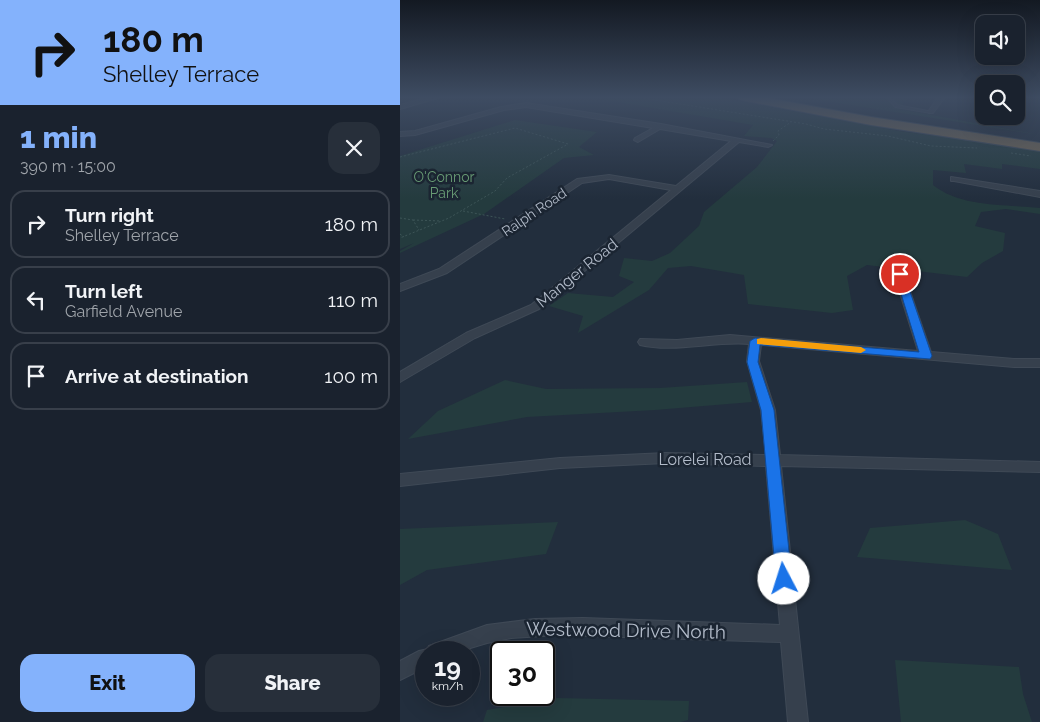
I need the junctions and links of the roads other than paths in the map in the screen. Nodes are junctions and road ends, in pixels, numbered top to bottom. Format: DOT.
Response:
graph roads {
  1 [pos="420,131"];
  2 [pos="653,131"];
  3 [pos="686,131"];
  4 [pos="924,131"];
  5 [pos="975,131"];
  6 [pos="400,134"];
  7 [pos="638,140"];
  8 [pos="737,140"];
  9 [pos="1040,140"];
  10 [pos="768,145"];
  11 [pos="1037,152"];
  12 [pos="954,179"];
  13 [pos="677,189"];
  14 [pos="1040,194"];
  15 [pos="900,274"];
  16 [pos="400,288"];
  17 [pos="755,341"];
  18 [pos="644,342"];
  19 [pos="926,356"];
  20 [pos="1040,362"];
  21 [pos="400,378"];
  22 [pos="773,459"];
  23 [pos="1040,467"];
  24 [pos="400,480"];
  25 [pos="790,634"];
  26 [pos="462,641"];
  27 [pos="415,663"];
  28 [pos="400,671"];
  29 [pos="798,722"];
  1 -- 6 [label="street"];
  2 -- 7 [label="street"];
  3 -- 8 [label="street"];
  4 -- 11 [label="highway"];
  5 -- 9 [label="highway"];
  8 -- 10 [label="street"];
  8 -- 13 [label="street, Manger Road"];
  12 -- 14 [label="street"];
  13 -- 16 [label="street, Ralph Road"];
  13 -- 21 [label="street, Manger Road"];
  15 -- 19 [label="street"];
  17 -- 18 [label="street"];
  17 -- 19 [label="street"];
  17 -- 22 [label="street"];
  19 -- 20 [label="street"];
  22 -- 23 [label="street, Lorelei Road"];
  22 -- 24 [label="street, Lorelei Road"];
  22 -- 25 [label="street"];
  25 -- 26 [label="street, Westwood Drive North"];
  25 -- 29 [label="street"];
  27 -- 28 [label="street"];
}
